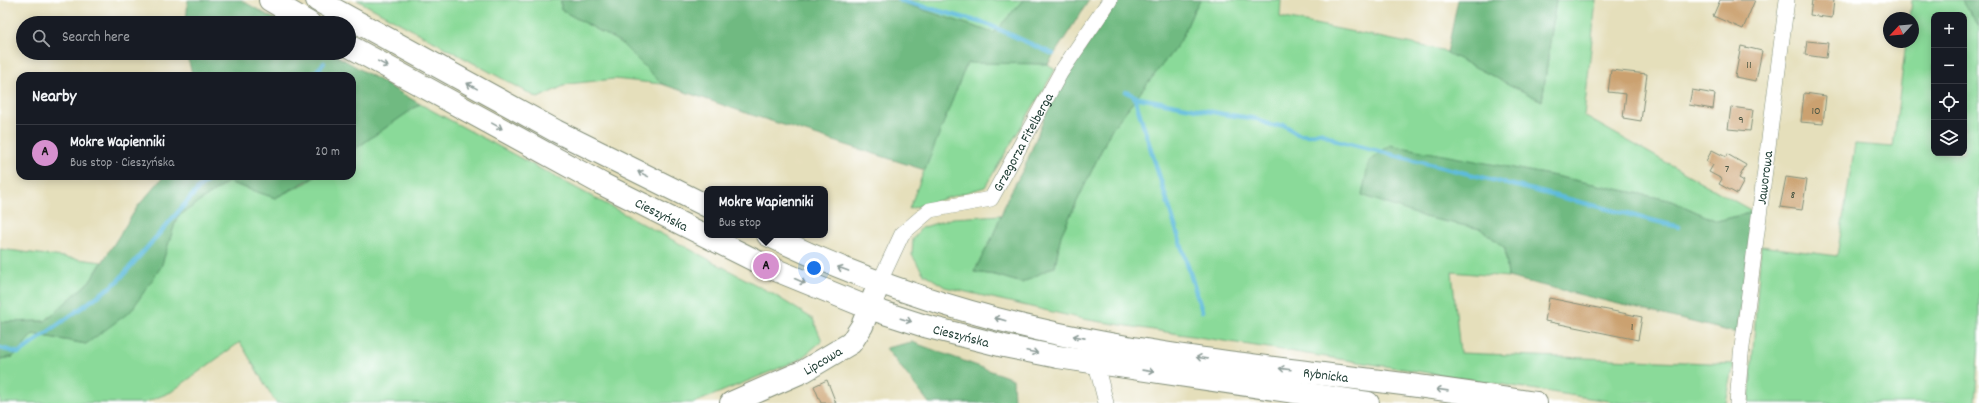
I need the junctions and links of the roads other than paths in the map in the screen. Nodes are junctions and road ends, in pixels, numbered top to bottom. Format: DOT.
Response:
graph roads {
  1 [pos="270,0"];
  2 [pos="317,0"];
  3 [pos="1110,0"];
  4 [pos="1787,0"];
  5 [pos="297,16"];
  6 [pos="346,16"];
  7 [pos="356,21"];
  8 [pos="356,50"];
  9 [pos="704,205"];
  10 [pos="704,235"];
  11 [pos="710,238"];
  12 [pos="774,238"];
  13 [pos="880,281"];
  14 [pos="869,308"];
  15 [pos="1117,344"];
  16 [pos="1103,364"];
  17 [pos="731,403"];
  18 [pos="1106,403"];
  19 [pos="1368,403"];
  20 [pos="1536,403"];
  21 [pos="1737,403"];
  1 -- 5 [label="main road"];
  6 -- 2 [label="main road, Cieszyńska, one-way"];
  3 -- 13 [label="street, Grzegorza Fitelberga"];
  4 -- 21 [label="street, Jaworowa"];
  9 -- 7 [label="main road, Cieszyńska, one-way"];
  8 -- 10 [label="main road, Cieszyńska, one-way"];
  11 -- 14 [label="main road, Cieszyńska, one-way"];
  13 -- 12 [label="main road, Cieszyńska, one-way"];
  13 -- 14 [label="main road, Lipcowa"];
  15 -- 13 [label="main road, Cieszyńska, one-way"];
  14 -- 16 [label="main road, Cieszyńska, one-way"];
  14 -- 17 [label="main road, Lipcowa"];
  20 -- 15 [label="main road, Rybnicka, one-way"];
  16 -- 18 [label="street"];
  16 -- 19 [label="main road, Rybnicka, one-way"];
}
